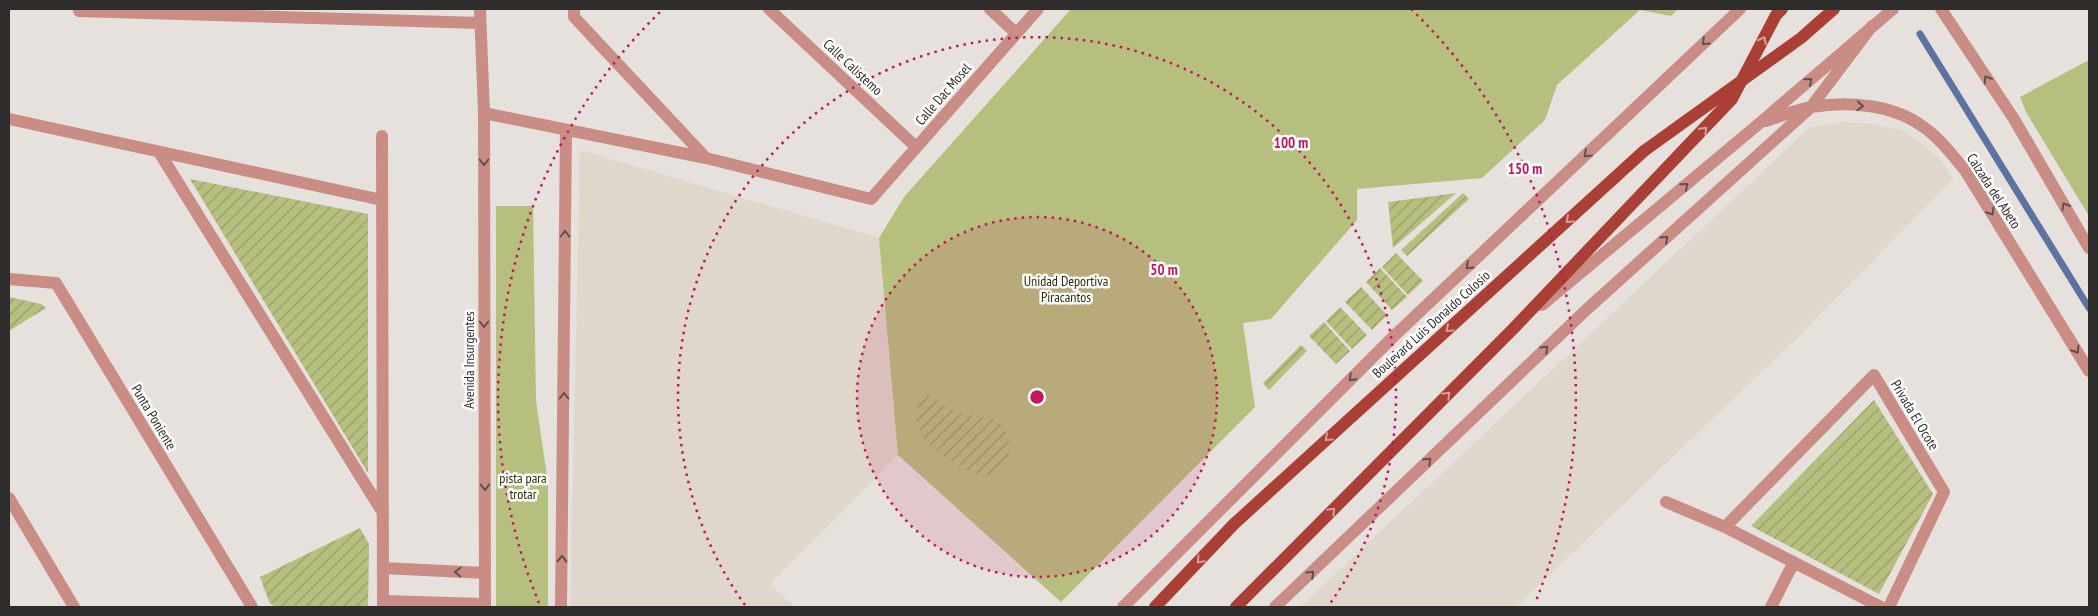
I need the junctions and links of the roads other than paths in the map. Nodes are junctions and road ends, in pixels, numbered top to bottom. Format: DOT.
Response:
graph roads {
  1 [pos="79,9"];
  2 [pos="480,9"];
  3 [pos="769,9"];
  4 [pos="990,9"];
  5 [pos="1038,9"];
  6 [pos="1740,9"];
  7 [pos="1782,9"];
  8 [pos="1834,9"];
  9 [pos="1892,9"];
  10 [pos="1941,9"];
  11 [pos="574,13"];
  12 [pos="480,22"];
  13 [pos="1872,26"];
  14 [pos="1016,33"];
  15 [pos="1811,107"];
  16 [pos="484,113"];
  17 [pos="9,119"];
  18 [pos="1761,122"];
  19 [pos="566,130"];
  20 [pos="382,136"];
  21 [pos="916,147"];
  22 [pos="159,152"];
  23 [pos="706,158"];
  24 [pos="382,200"];
  25 [pos="2089,248"];
  26 [pos="9,279"];
  27 [pos="1513,329"];
  28 [pos="2089,371"];
  29 [pos="9,498"];
  30 [pos="1666,502"];
  31 [pos="383,513"];
  32 [pos="1726,527"];
  33 [pos="1794,562"];
  34 [pos="383,568"];
  35 [pos="485,573"];
  36 [pos="383,604"];
  37 [pos="485,606"];
  38 [pos="74,607"];
  39 [pos="252,607"];
  40 [pos="561,607"];
  41 [pos="1123,607"];
  42 [pos="1155,607"];
  43 [pos="1236,607"];
  44 [pos="1275,607"];
  45 [pos="1771,607"];
  46 [pos="1881,607"];
  47 [pos="1889,607"];
  1 -- 12 [label="street"];
  2 -- 12 [label="street, Avenida Insurgentes"];
  3 -- 21 [label="street, Calle Calistemo"];
  4 -- 14 [label="street"];
  5 -- 14 [label="street, Calle Dac Mosel"];
  6 -- 41 [label="street, one-way"];
  27 -- 7 [label="main road, one-way, bridge"];
  8 -- 42 [label="main road, Boulevard Luis Donaldo Colosio, one-way, bridge"];
  9 -- 13 [label="street"];
  25 -- 10 [label="street, one-way"];
  11 -- 23 [label="street"];
  12 -- 16 [label="street, Avenida Insurgentes"];
  13 -- 15 [label="street"];
  18 -- 13 [label="street, one-way"];
  14 -- 21 [label="street, Calle Dac Mosel"];
  15 -- 18 [label="street, Calzada del Abeto"];
  15 -- 28 [label="street, Calzada del Abeto, one-way"];
  44 -- 15 [label="street, one-way"];
  16 -- 19 [label="street"];
  16 -- 35 [label="street, Avenida Insurgentes, one-way"];
  17 -- 22 [label="street"];
  27 -- 18 [label="street, one-way"];
  19 -- 23 [label="street"];
  40 -- 19 [label="street, one-way"];
  20 -- 24 [label="street"];
  21 -- 23 [label="street, Calle Dac Mosel"];
  22 -- 24 [label="street"];
  22 -- 31 [label="street"];
  24 -- 31 [label="street"];
  26 -- 39 [label="street, Punta Poniente"];
  43 -- 27 [label="main road, one-way"];
  29 -- 38 [label="street"];
  30 -- 32 [label="street"];
  31 -- 34 [label="street"];
  32 -- 33 [label="street"];
  32 -- 47 [label="street, Privada El Ocote"];
  33 -- 45 [label="street"];
  33 -- 46 [label="street"];
  35 -- 34 [label="street, one-way"];
  34 -- 36 [label="street"];
  35 -- 37 [label="street, Avenida Insurgentes"];
  36 -- 37 [label="street"];
}
